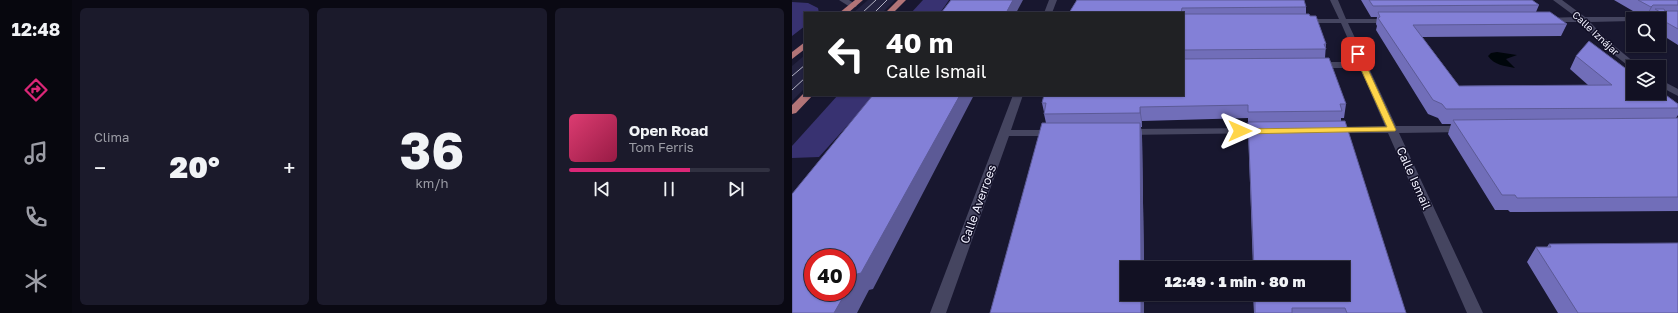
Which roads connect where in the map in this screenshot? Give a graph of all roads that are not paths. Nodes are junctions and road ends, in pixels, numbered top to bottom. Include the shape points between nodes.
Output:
1 (843, 0) edge
2 (1053, 0) edge
3 (1334, 0) edge
4 (1557, 0) edge
5 (902, 1) edge
6 (856, 3) edge
7 (844, 12) edge
8 (890, 12) edge
9 (1048, 12) edge
10 (1626, 19) edge
11 (1537, 20) edge
12 (1584, 20) junction
13 (1297, 21) edge
14 (1343, 21) junction
15 (1397, 21) edge
16 (804, 46) edge
17 (792, 56) edge
18 (1627, 60) edge
19 (1308, 65) edge
20 (1363, 65) junction
21 (1666, 86) edge
22 (1678, 92) edge
23 (807, 96) edge
24 (1018, 96) edge
25 (792, 111) edge
26 (1475, 129) edge
27 (1324, 130) edge
28 (1392, 130) junction
29 (1276, 131) edge
30 (1111, 132) edge
31 (1064, 133) edge
32 (1004, 134) junction
33 (938, 313) edge
34 (1475, 313) edge

1 - 6 street
2 - 9 street
3 - 14 street, Calle Ismail
4 - 12 street, Calle Iznájar
5 - 8 main road
6 - 7 main road
10 - 12 street
11 - 12 street
12 - 18 street, Calle Iznájar via 1604,42
13 - 14 street
14 - 15 street
14 - 20 street, Calle Ismail
16 - 17 main road
19 - 20 street
20 - 28 street, Calle Ismail
21 - 22 street
23 - 25 main road
24 - 32 street, Calle Averroes
26 - 28 street
27 - 28 street
28 - 34 street, Calle Ismail
29 - 30 street
31 - 32 street
32 - 33 street, Calle Averroes

